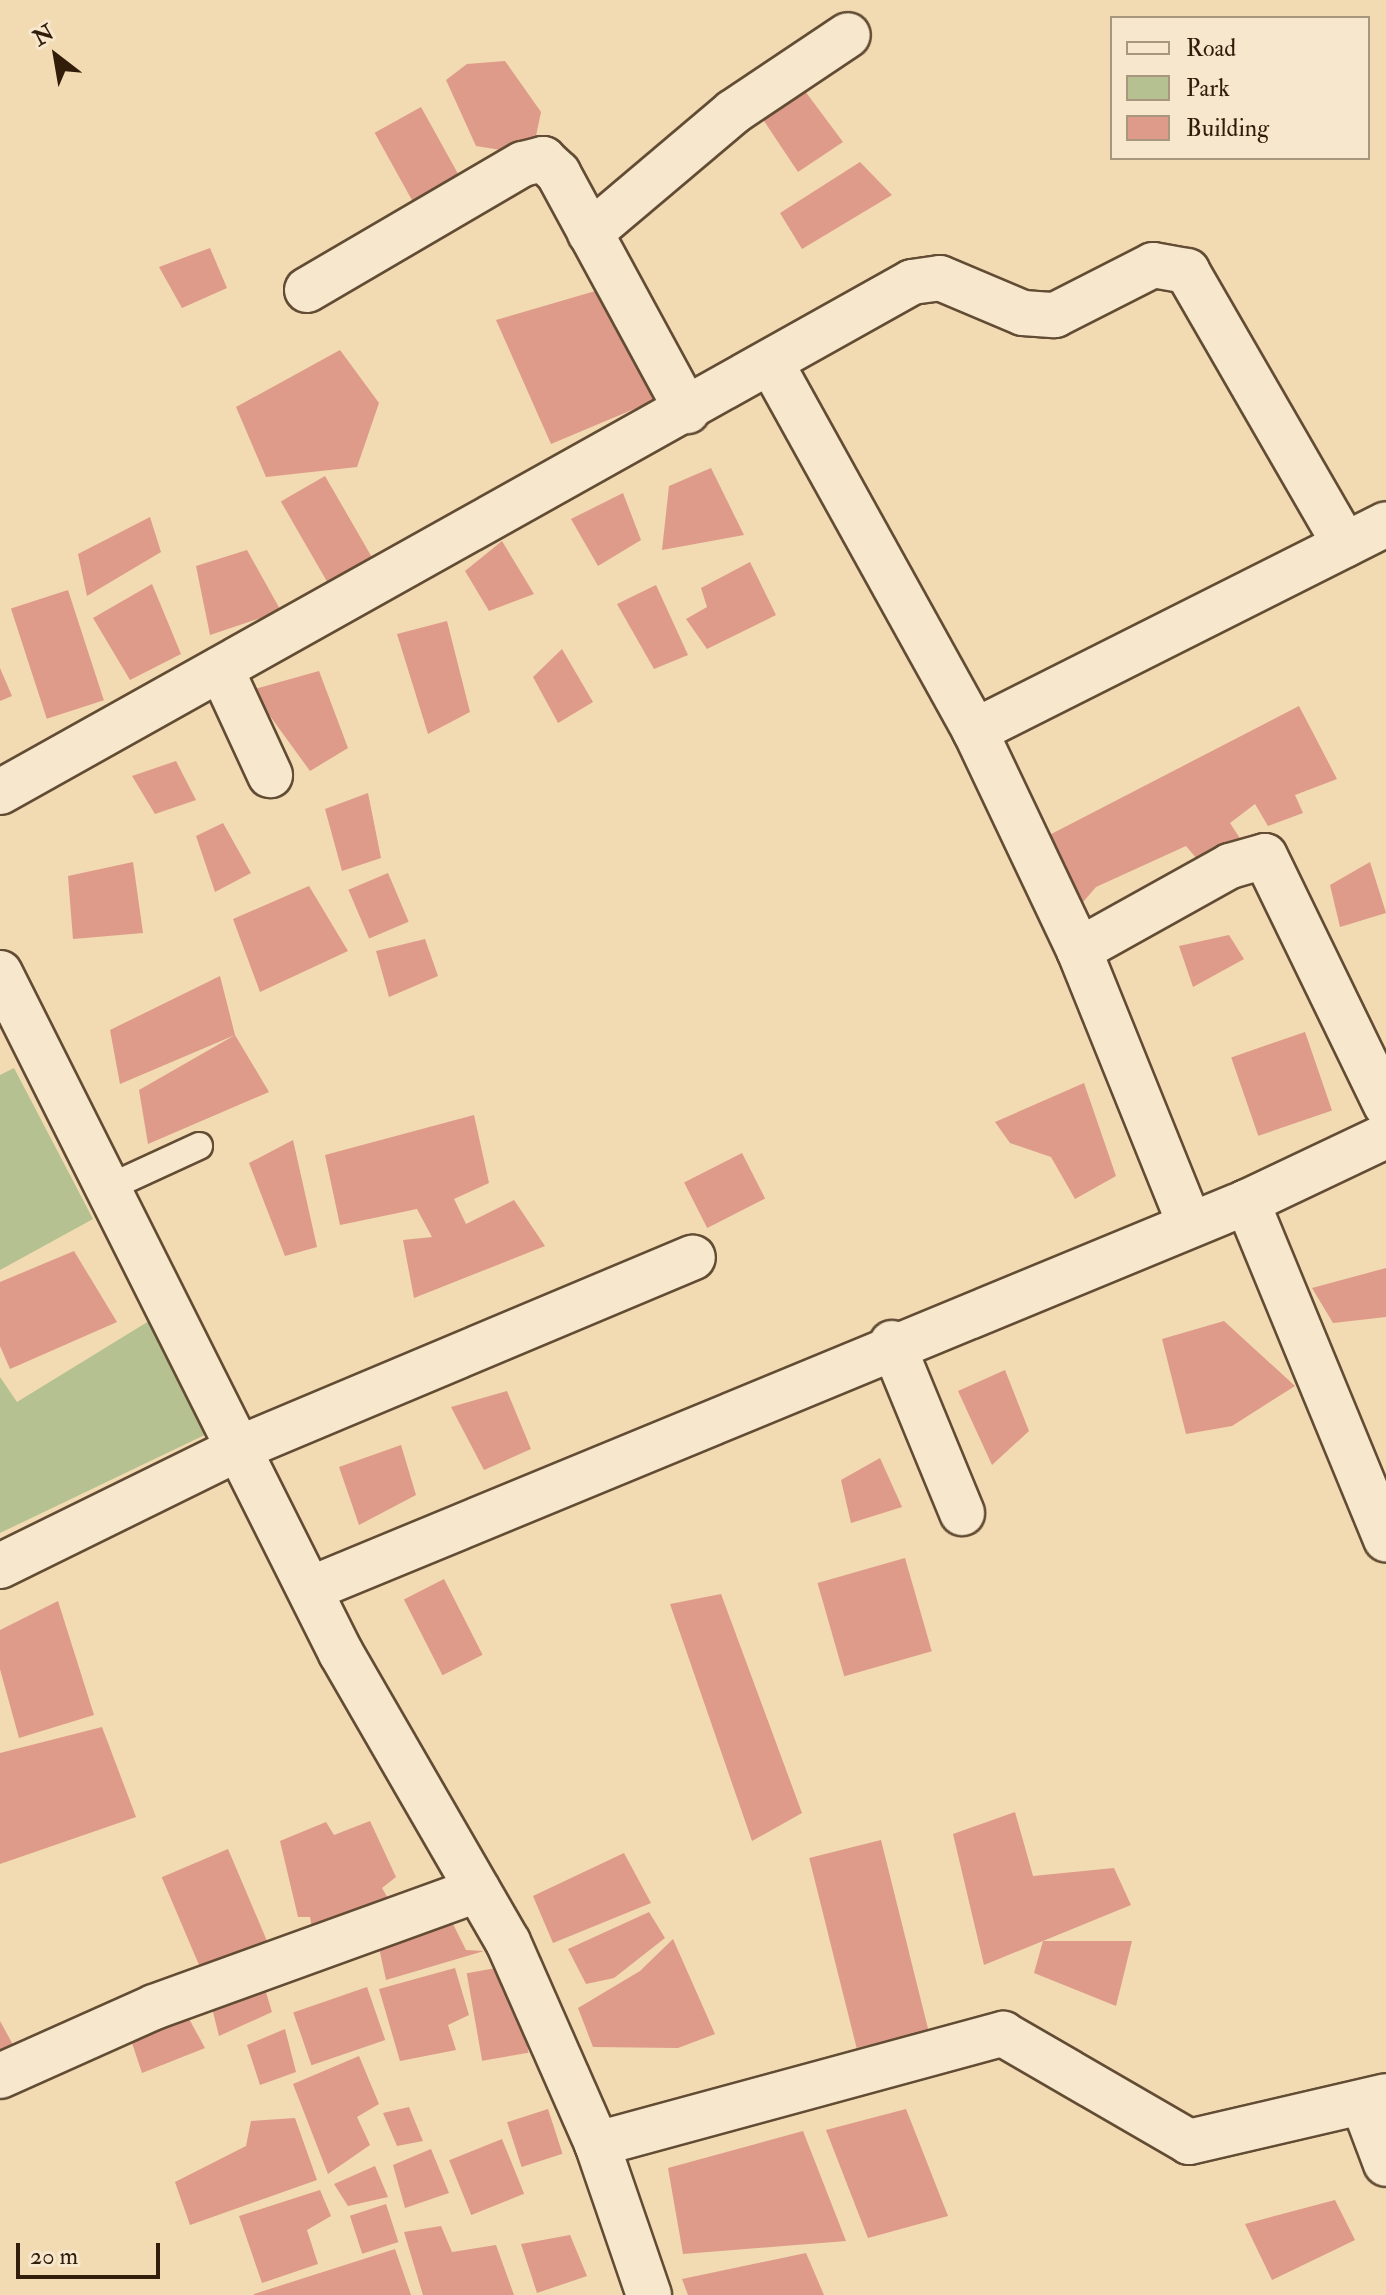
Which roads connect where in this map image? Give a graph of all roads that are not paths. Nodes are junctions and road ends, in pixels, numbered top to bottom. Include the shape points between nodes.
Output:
1 (848, 35) dead end
2 (590, 233) junction
3 (307, 290) dead end
4 (771, 363) junction
5 (687, 411) junction
6 (1386, 524) edge
7 (1345, 545) junction
8 (221, 669) junction
9 (975, 731) junction
10 (270, 775) dead end
11 (0, 792) edge
12 (1079, 950) junction
13 (0, 973) edge
14 (1386, 1105) edge
15 (1386, 1136) edge
16 (199, 1146) dead end
17 (110, 1187) junction
18 (1247, 1202) junction
19 (1189, 1222) junction
20 (693, 1257) dead end
21 (892, 1343) junction
22 (242, 1447) junction
23 (962, 1513) dead end
24 (1386, 1540) edge
25 (0, 1566) edge
26 (310, 1589) junction
27 (478, 1890) junction
28 (0, 2076) edge
29 (1374, 2099) edge
30 (597, 2144) junction
31 (1386, 2164) edge
32 (649, 2295) edge

1 - 2 street via 733,112
2 - 3 street via 543,159 523,164
2 - 5 street
4 - 5 street
4 - 7 street via 912,282 940,278 1023,313 1055,315 1153,265 1171,264 1187,271
4 - 9 street
5 - 8 street
6 - 7 street
7 - 9 street
8 - 10 street
8 - 11 street
9 - 12 street
12 - 14 street via 1230,866 1265,856
12 - 19 street
13 - 17 street
15 - 18 street
16 - 17 lane
17 - 22 street
18 - 19 street
18 - 24 street
19 - 21 street
20 - 22 street
21 - 23 street
21 - 26 street
22 - 25 street
22 - 26 street
26 - 27 street
27 - 28 street via 154,2007
27 - 30 street
29 - 30 street via 1189,2142 1003,2034
29 - 31 street
30 - 32 street

